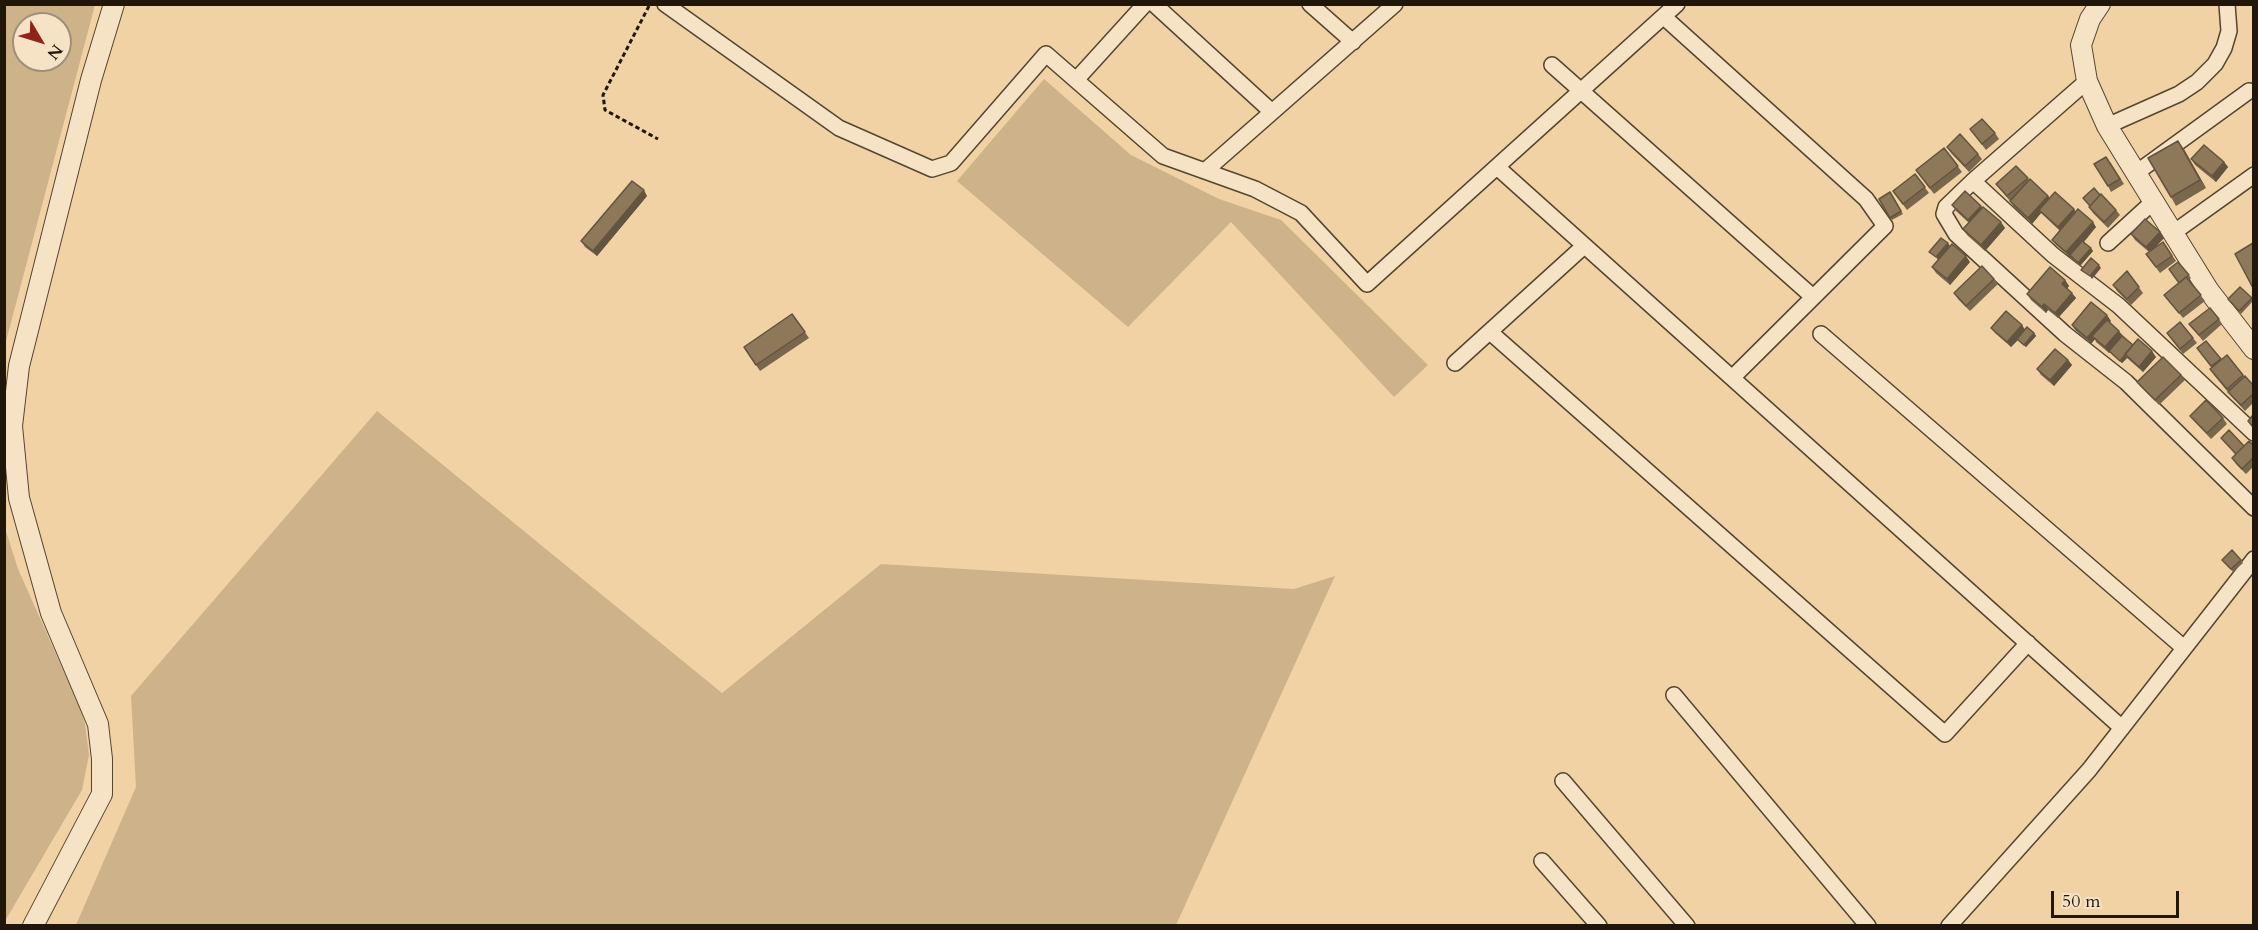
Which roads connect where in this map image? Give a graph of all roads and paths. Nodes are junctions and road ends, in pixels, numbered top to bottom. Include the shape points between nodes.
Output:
1 (114, 4) edge
2 (650, 4) edge
3 (665, 4) edge
4 (1145, 4) edge
5 (1154, 4) edge
6 (1310, 4) edge
7 (1395, 4) edge
8 (1677, 4) edge
9 (2100, 4) edge
10 (2227, 4) edge
11 (1664, 17) junction
12 (1353, 42) junction
13 (1552, 65) dead end
14 (1076, 80) junction
15 (2087, 81) junction
16 (1581, 91) junction
17 (2249, 91) dead end
18 (1272, 112) junction
19 (2107, 126) junction
20 (658, 139) dead end
21 (1497, 167) junction
22 (1204, 171) junction
23 (2136, 173) junction
24 (2253, 175) edge
25 (1973, 181) junction
26 (2154, 201) junction
27 (2173, 233) junction
28 (2108, 243) dead end
29 (1584, 246) junction
30 (1813, 297) junction
31 (1490, 332) junction
32 (1821, 334) dead end
33 (2253, 349) edge
34 (1455, 363) dead end
35 (1732, 378) junction
36 (2253, 433) edge
37 (2253, 508) edge
38 (2253, 559) edge
39 (2028, 643) junction
40 (2184, 648) junction
41 (1674, 695) dead end
42 (2122, 728) junction
43 (1563, 781) dead end
44 (1542, 861) dead end
45 (33, 926) edge
46 (1599, 926) edge
47 (1687, 926) edge
48 (1868, 926) edge
49 (1949, 926) edge

1 - 45 street via 19,366 12,426 19,498 51,613 98,724 102,759 102,794
2 - 20 path via 603,94 605,110
3 - 14 street via 839,128 932,169 951,163 1046,54
4 - 14 street
5 - 18 street
6 - 12 street
7 - 12 street
8 - 11 street
9 - 15 street via 2081,45
10 - 19 street via 2229,31 2224,48 2198,82
11 - 16 street
11 - 30 street via 1866,199 1885,226
12 - 18 street
13 - 16 street
14 - 22 street via 1163,156
15 - 19 street
15 - 25 street
16 - 21 street
16 - 30 street
17 - 23 street
18 - 22 street
19 - 23 street
21 - 22 street via 1367,284 1300,213 1255,189
21 - 29 street
23 - 26 street
24 - 27 street
25 - 36 street via 2096,297 2120,306
25 - 37 street via 1946,207 1944,214 1956,234 2126,382
26 - 27 street
26 - 28 street
27 - 33 street via 2209,291
29 - 31 street
29 - 35 street
30 - 35 street
31 - 34 street
31 - 39 street via 1945,734
32 - 40 street
35 - 39 street
38 - 40 street
39 - 42 street
40 - 42 street
41 - 48 street
42 - 49 street
43 - 47 street
44 - 46 street

